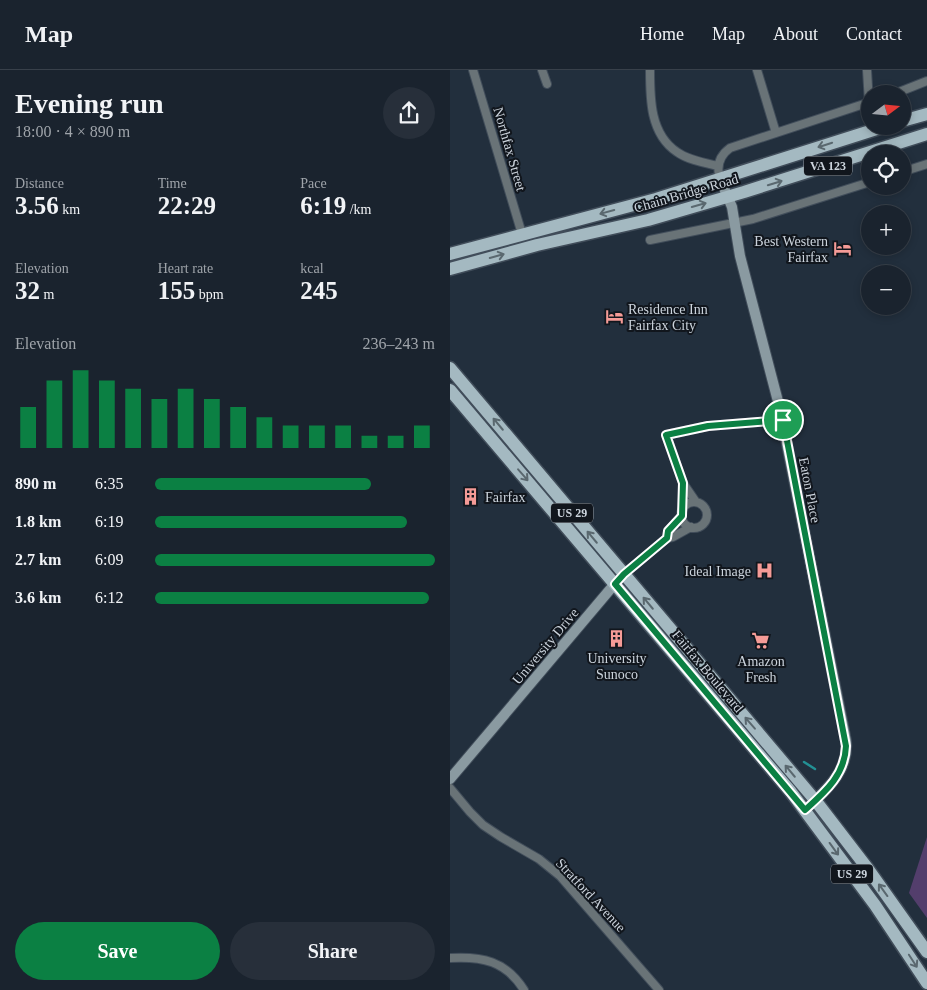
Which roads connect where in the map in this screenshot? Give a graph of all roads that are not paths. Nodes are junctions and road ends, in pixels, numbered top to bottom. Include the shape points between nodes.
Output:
1 (474, 70) edge
2 (542, 70) edge
3 (650, 70) edge
4 (757, 70) edge
5 (867, 70) edge
6 (927, 81) edge
7 (547, 84) dead end
8 (868, 85) edge
9 (911, 87) edge
10 (861, 106) edge
11 (927, 114) edge
12 (911, 118) edge
13 (776, 133) junction
14 (861, 134) edge
15 (927, 134) edge
16 (927, 164) edge
17 (718, 166) junction
18 (911, 169) edge
19 (720, 179) junction
20 (861, 185) edge
21 (728, 197) junction
22 (645, 221) junction
23 (735, 222) junction
24 (522, 234) junction
25 (650, 240) dead end
26 (450, 254) edge
27 (450, 269) edge
28 (450, 368) edge
29 (450, 390) edge
30 (783, 420) junction
31 (683, 483) junction
32 (696, 502) junction
33 (682, 512) junction
34 (691, 527) junction
35 (667, 538) junction
36 (624, 574) junction
37 (615, 584) junction
38 (450, 779) edge
39 (450, 788) edge
40 (815, 800) junction
41 (805, 810) junction
42 (927, 952) edge
43 (450, 958) edge
44 (927, 983) edge
45 (524, 990) edge
46 (659, 990) edge

1 - 24 street, Northfax Street
2 - 7 street
3 - 17 street via 650,104 662,136 685,157
4 - 13 street
5 - 8 street
6 - 9 street
10 - 13 street
11 - 12 main road
13 - 17 street via 730,148
14 -> 19 main road, Chain Bridge Road / VA 123
21 -> 15 main road, Chain Bridge Road / VA 123
16 - 18 street
17 - 19 street, Eaton Place
19 - 21 street, Eaton Place
19 -> 24 main road, Chain Bridge Road / VA 123
20 - 23 street
22 -> 21 main road, Chain Bridge Road / VA 123
21 - 23 street, Eaton Place
22 - 24 main road via 622,219 539,239
27 -> 22 main road, Chain Bridge Road / VA 123 via 537,245
23 - 25 street
23 - 30 street, Eaton Place via 740,256
24 - 26 main road, Chain Bridge Road / VA 123
36 -> 28 main road, Fairfax Boulevard / US 29
29 -> 37 main road, Fairfax Boulevard / US 29
30 - 31 street, University Drive via 664,431
30 - 40 street, Eaton Place via 846,741 841,769
31 - 32 street, University Drive
31 - 33 street, University Drive
32 - 33 street, University Drive via 688,503
32 - 34 street, University Drive via 706,509 707,517 703,524
33 - 34 street via 684,523
33 - 35 street, University Drive via 668,531
34 - 35 street, University Drive
35 - 36 street, University Drive
36 - 37 street, University Drive
40 -> 36 main road, Fairfax Boulevard / US 29
37 - 38 street, University Drive
37 - 41 main road, Fairfax Boulevard / US 29
39 - 46 street, Stratford Avenue via 483,825 539,859 560,876
40 - 41 street, Eaton Place
42 -> 40 main road, Fairfax Boulevard / US 29
41 -> 44 main road, Fairfax Boulevard / US 29
43 - 45 street via 477,958 494,963 510,973

